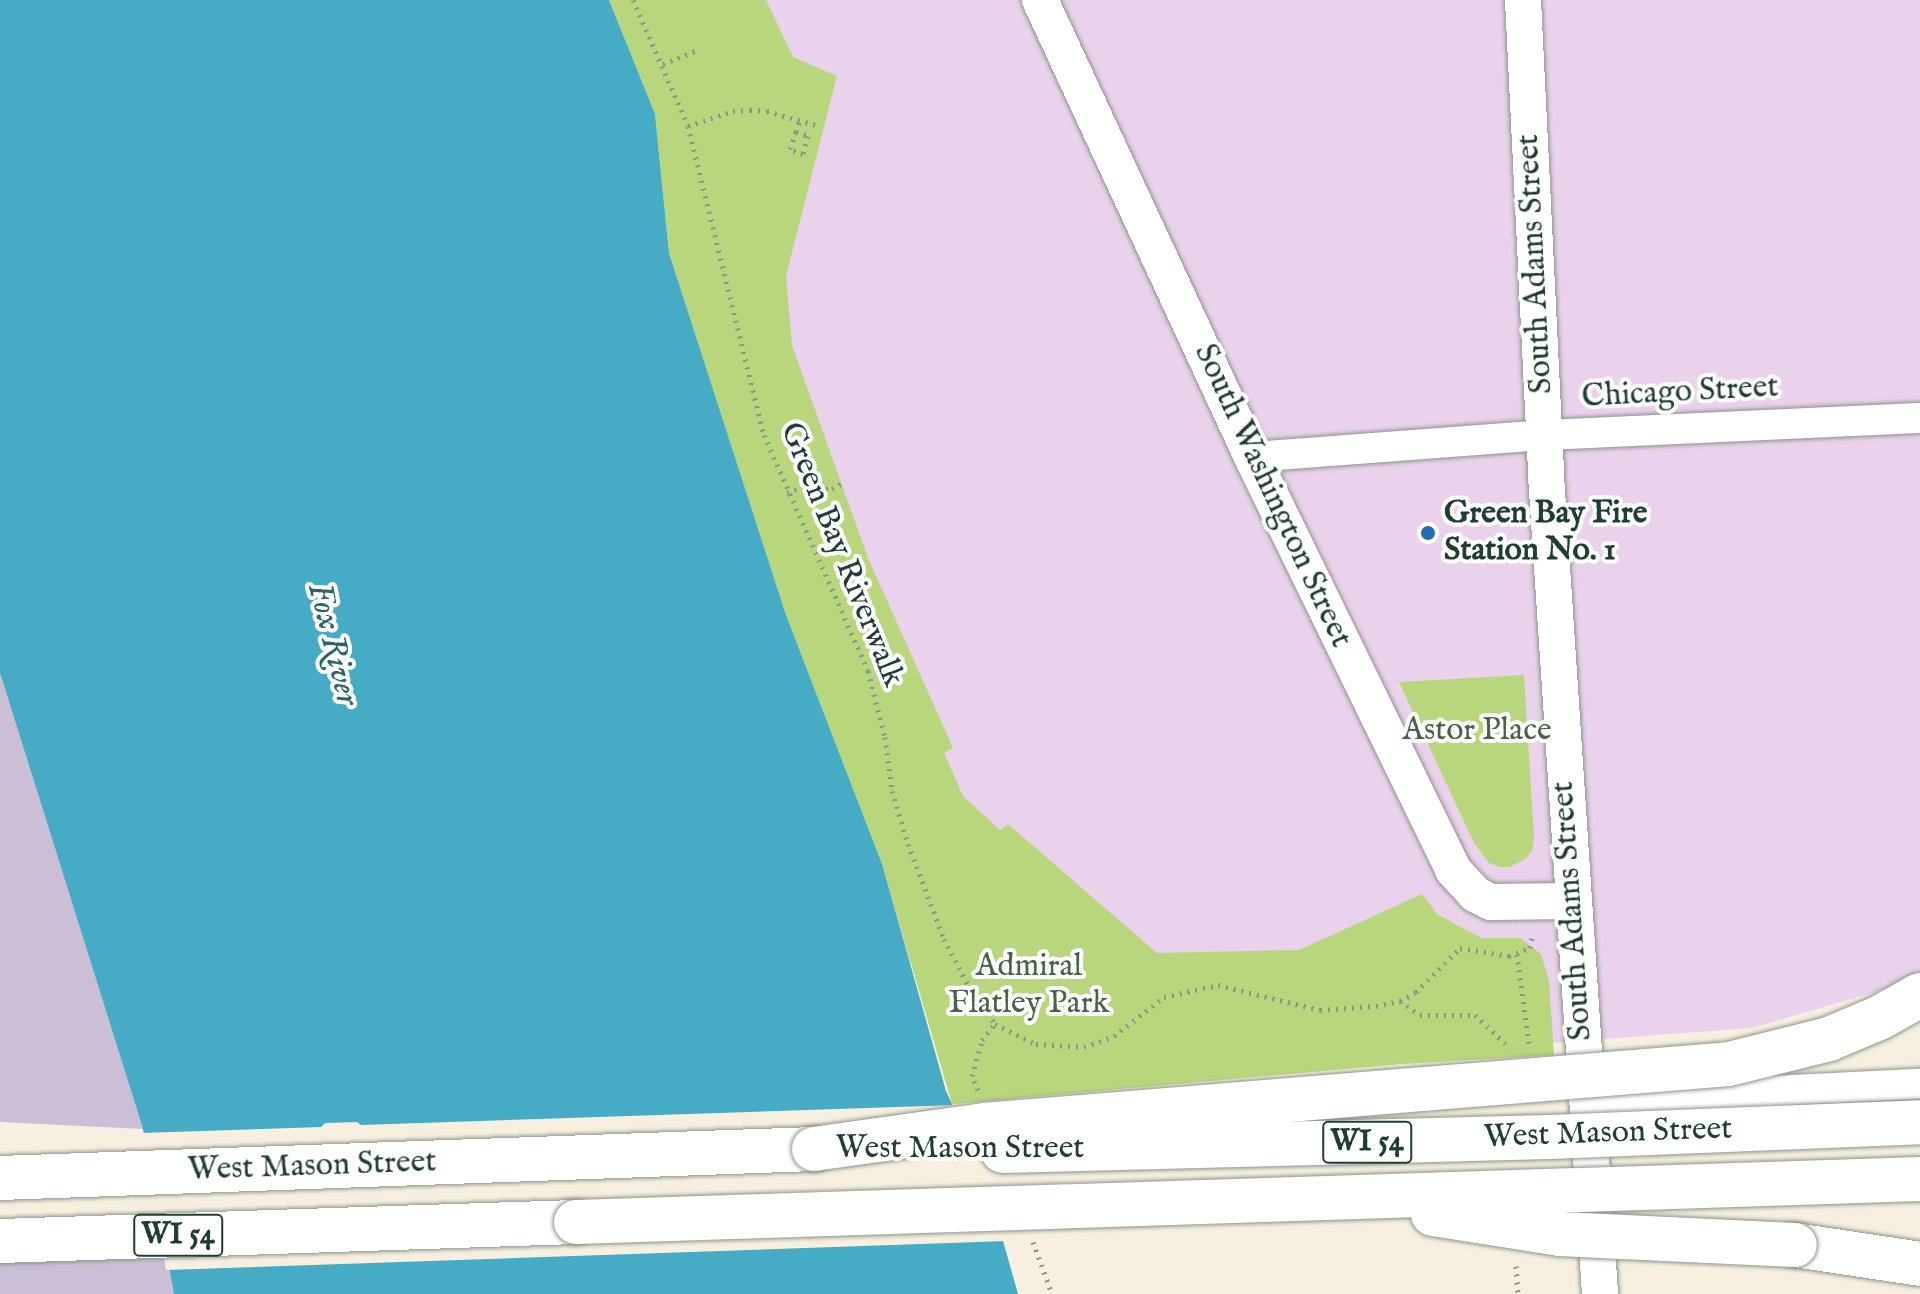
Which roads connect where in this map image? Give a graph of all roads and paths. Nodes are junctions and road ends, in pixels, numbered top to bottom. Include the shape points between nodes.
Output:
1 (633, 0) edge
2 (1040, 0) edge
3 (1523, 0) edge
4 (697, 50) dead end
5 (663, 64) junction
6 (800, 120) junction
7 (688, 126) junction
8 (819, 126) dead end
9 (796, 132) junction
10 (1920, 418) edge
11 (1544, 435) junction
12 (1252, 457) junction
13 (842, 483) dead end
14 (787, 493) junction
15 (1555, 902) junction
16 (1920, 995) edge
17 (1400, 1001) junction
18 (1514, 1055) dead end
19 (1920, 1084) edge
20 (1587, 1100) junction
21 (1920, 1122) edge
22 (814, 1149) junction
23 (0, 1178) edge
24 (1920, 1179) edge
25 (1332, 1198) junction
26 (0, 1241) edge
27 (1920, 1264) edge
28 (1600, 1294) edge

1 - 5 path, Green Bay Riverwalk
2 - 12 street, South Washington Street
3 - 11 street, South Adams Street
4 - 5 path
5 - 7 path, Green Bay Riverwalk
6 - 7 path via 742,111
6 - 8 path
6 - 9 path
7 - 14 path, Green Bay Riverwalk via 764,435
9 - 9 path via 790,149 803,154 808,136
10 - 11 street, Chicago Street
11 - 12 street, Chicago Street
11 - 15 street, South Adams Street
12 - 15 street, South Washington Street via 1453,870 1475,894 1491,902
13 - 14 path via 832,489 802,487
14 - 17 path, Green Bay Riverwalk via 868,671 892,791 944,939 995,1024 1036,1044 1084,1047 1114,1036 1164,997 1218,985 1320,1010
15 - 17 path, Green Bay Riverwalk via 1530,948 1509,956 1460,948 1441,971
15 - 20 street, South Adams Street
16 - 22 main road, bridge via 1829,1039 1729,1064 984,1125
17 - 18 path via 1420,1015 1475,1015
19 - 20 street
20 - 28 street, South Adams Street
21 - 22 main road, West Mason Street / WI 54, bridge via 984,1152
22 - 23 main road, West Mason Street / WI 54
24 - 25 main road, West Mason Street / WI 54, bridge
25 - 26 main road, West Mason Street / WI 54, bridge
25 - 27 main road, bridge via 1560,1234 1795,1245

